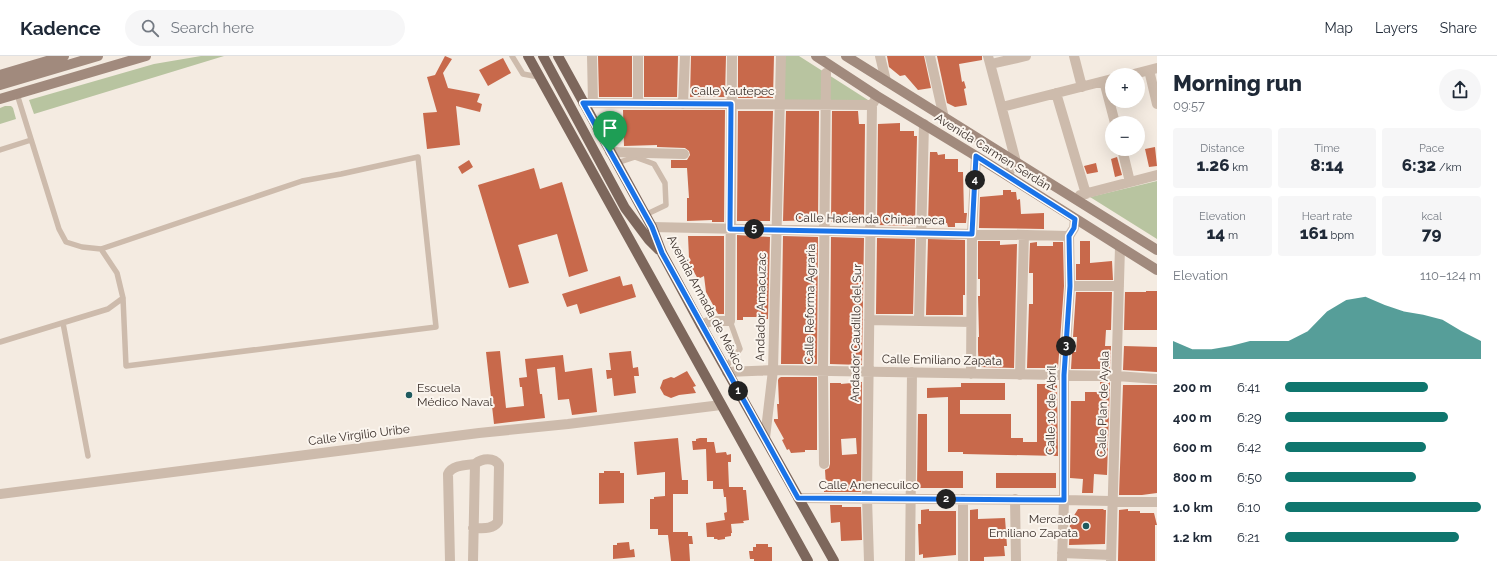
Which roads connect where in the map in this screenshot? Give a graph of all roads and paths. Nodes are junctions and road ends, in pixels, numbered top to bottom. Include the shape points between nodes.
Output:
1 (62, 56) edge
2 (98, 56) edge
3 (146, 56) edge
4 (512, 56) edge
5 (528, 56) edge
6 (543, 56) edge
7 (558, 56) edge
8 (592, 56) edge
9 (638, 56) edge
10 (685, 56) edge
11 (732, 56) edge
12 (781, 56) edge
13 (816, 56) edge
14 (846, 56) edge
15 (880, 56) edge
16 (930, 56) edge
17 (1026, 56) edge
18 (1074, 56) edge
19 (989, 60) edge
20 (1153, 69) edge
21 (826, 73) dead end
22 (0, 75) edge
23 (540, 77) junction
24 (886, 81) junction
25 (1105, 81) edge
26 (0, 85) edge
27 (1082, 87) junction
28 (1056, 93) junction
29 (17, 94) junction
30 (0, 99) edge
31 (874, 101) junction
32 (588, 103) junction
33 (638, 103) junction
34 (683, 104) junction
35 (731, 104) junction
36 (779, 104) junction
37 (825, 104) junction
38 (1157, 104) edge
39 (1002, 107) junction
40 (944, 118) junction
41 (924, 124) junction
42 (31, 140) junction
43 (0, 150) edge
44 (610, 152) junction
45 (684, 154) dead end
46 (976, 156) junction
47 (1124, 156) edge
48 (1016, 162) junction
49 (616, 163) junction
50 (1157, 175) edge
51 (1007, 176) junction
52 (1130, 182) junction
53 (1086, 194) junction
54 (1072, 197) junction
55 (645, 215) junction
56 (1075, 219) junction
57 (652, 227) junction
58 (730, 229) junction
59 (776, 230) junction
60 (824, 231) junction
61 (870, 232) junction
62 (921, 233) junction
63 (972, 234) junction
64 (1024, 235) junction
65 (1069, 236) junction
66 (1120, 247) junction
67 (101, 249) junction
68 (1157, 250) edge
69 (662, 253) junction
70 (1157, 270) edge
71 (1070, 286) junction
72 (1119, 286) junction
73 (123, 298) junction
74 (730, 320) junction
75 (869, 320) junction
76 (919, 321) junction
77 (971, 322) junction
78 (62, 323) junction
79 (701, 325) junction
80 (0, 342) edge
81 (726, 370) junction
82 (773, 370) junction
83 (822, 371) junction
84 (869, 372) junction
85 (912, 372) junction
86 (971, 374) junction
87 (1020, 375) junction
88 (1064, 375) junction
89 (1117, 376) junction
90 (1157, 379) edge
91 (722, 405) junction
92 (765, 438) junction
93 (88, 456) dead end
94 (475, 464) junction
95 (824, 464) dead end
96 (0, 494) edge
97 (798, 498) junction
98 (867, 498) junction
99 (911, 499) junction
100 (963, 499) junction
101 (1015, 499) junction
102 (1064, 500) junction
103 (1112, 502) junction
104 (1157, 502) edge
105 (473, 528) junction
106 (1062, 557) edge
107 (1111, 558) edge
108 (450, 561) edge
109 (473, 561) edge
110 (808, 561) edge
111 (834, 561) edge
112 (869, 561) edge
113 (910, 561) edge
114 (963, 561) edge
115 (1016, 561) edge

1 - 22 street
2 - 26 street
3 - 29 street
4 - 23 lane via 523,74
5 - 23 main road
6 - 69 main road via 625,208
7 - 32 main road, Avenida Armada de México
8 - 32 street
9 - 33 street
10 - 34 street
11 - 35 street
12 - 36 street, Andador Amacuzac
13 - 31 street, Avenida Carmen Serdán
14 - 24 street, Avenida Carmen Serdán
15 - 24 street
16 - 40 street
17 - 19 street
18 - 27 street
19 - 39 street
20 - 38 street
21 - 37 street, Calle Reforma Agraria
23 - 91 main road
24 - 40 street, Avenida Carmen Serdán
25 - 27 street
27 - 28 street
28 - 39 street
28 - 53 street
29 - 30 street
29 - 42 lane
31 - 37 street, Calle Yautepec
31 - 41 street, Avenida Carmen Serdán
31 - 61 street, Andador Caudillo del Sur
32 - 33 street, Calle Yautepec
32 - 44 main road, Avenida Armada de México
33 - 34 street, Calle Yautepec
34 - 35 street, Calle Yautepec
35 - 36 street, Calle Yautepec
35 - 58 street
36 - 37 street, Calle Yautepec
36 - 59 street, Andador Amacuzac
37 - 60 street, Calle Reforma Agraria
39 - 48 street
40 - 48 street, Avenida Carmen Serdán
41 - 46 street, Avenida Carmen Serdán
41 - 62 street
42 - 43 lane
42 - 67 lane via 59,229 66,242
44 - 45 street
44 - 49 main road, Avenida Armada de México
46 - 51 street, Avenida Carmen Serdán
46 - 63 street
47 - 52 street
48 - 51 street
48 - 54 street, Avenida Carmen Serdán
49 - 55 main road, Avenida Armada de México
49 - 55 lane via 635,157 654,164 665,182 666,205
50 - 52 street
51 - 56 street, Avenida Carmen Serdán
52 - 53 street
53 - 54 street
54 - 68 street, Avenida Carmen Serdán
55 - 57 main road, Avenida Armada de México
56 - 65 street via 1074,228
56 - 66 street, Avenida Carmen Serdán
57 - 58 street, Calle Hacienda Chinameca
57 - 69 main road, Avenida Armada de México
58 - 59 street, Calle Hacienda Chinameca
58 - 74 street
59 - 60 street, Calle Hacienda Chinameca
59 - 82 street, Andador Amacuzac
60 - 61 street, Calle Hacienda Chinameca
60 - 83 street, Calle Reforma Agraria
61 - 62 street, Calle Hacienda Chinameca
61 - 75 street, Andador Caudillo del Sur
62 - 63 street, Calle Hacienda Chinameca
62 - 76 street
63 - 64 street, Calle Hacienda Chinameca
63 - 77 street
64 - 65 street, Calle Hacienda Chinameca
64 - 87 street
65 - 71 street, Calle 10 de Abril
66 - 70 street, Avenida Carmen Serdán
66 - 72 street, Calle Plan de Ayala
67 - 73 lane via 117,273
67 - 73 lane via 302,181 418,156 436,328 126,366
69 - 79 main road, Avenida Armada de México
71 - 72 street
71 - 88 street, Calle 10 de Abril
72 - 89 street, Calle Plan de Ayala
73 - 78 lane via 108,309
74 - 79 street via 711,321
74 - 81 lane via 740,348
75 - 76 street
75 - 84 street, Andador Caudillo del Sur
76 - 77 street
77 - 86 street
78 - 80 lane
78 - 93 lane
79 - 81 main road, Avenida Armada de México
81 - 82 street, Calle Emiliano Zapata
81 - 92 main road, Avenida Armada de México
82 - 83 street, Calle Emiliano Zapata
82 - 92 street, Andador Amacuzac
83 - 84 street, Calle Emiliano Zapata
83 - 95 street, Calle Reforma Agraria
84 - 85 street, Calle Emiliano Zapata
84 - 98 street, Andador Caudillo del Sur
85 - 86 street, Calle Emiliano Zapata
85 - 99 street
86 - 87 street, Calle Emiliano Zapata
87 - 88 street, Calle Emiliano Zapata
88 - 89 street, Calle Emiliano Zapata
88 - 102 street, Calle 10 de Abril
89 - 90 street, Calle Emiliano Zapata
89 - 103 street, Calle Plan de Ayala
91 - 96 street, Calle Virgilio Uribe
91 - 110 main road
92 - 97 main road, Avenida Armada de México
94 - 105 street
94 - 105 street via 480,460 492,460 499,465 499,516 495,526
94 - 108 street via 454,468 448,474
97 - 98 street, Calle Anenecuilco
97 - 111 main road, Avenida Armada de México
98 - 99 street, Calle Anenecuilco
98 - 112 street, Andador Caudillo del Sur
99 - 100 street, Calle Anenecuilco
99 - 113 street
100 - 101 street, Calle Anenecuilco
100 - 114 street
101 - 102 street, Calle Anenecuilco
101 - 115 street
102 - 103 street, Calle Anenecuilco
102 - 106 street, Calle 10 de Abril
103 - 104 street, Calle Anenecuilco
103 - 107 street, Calle Plan de Ayala
105 - 109 street
106 - 107 street

